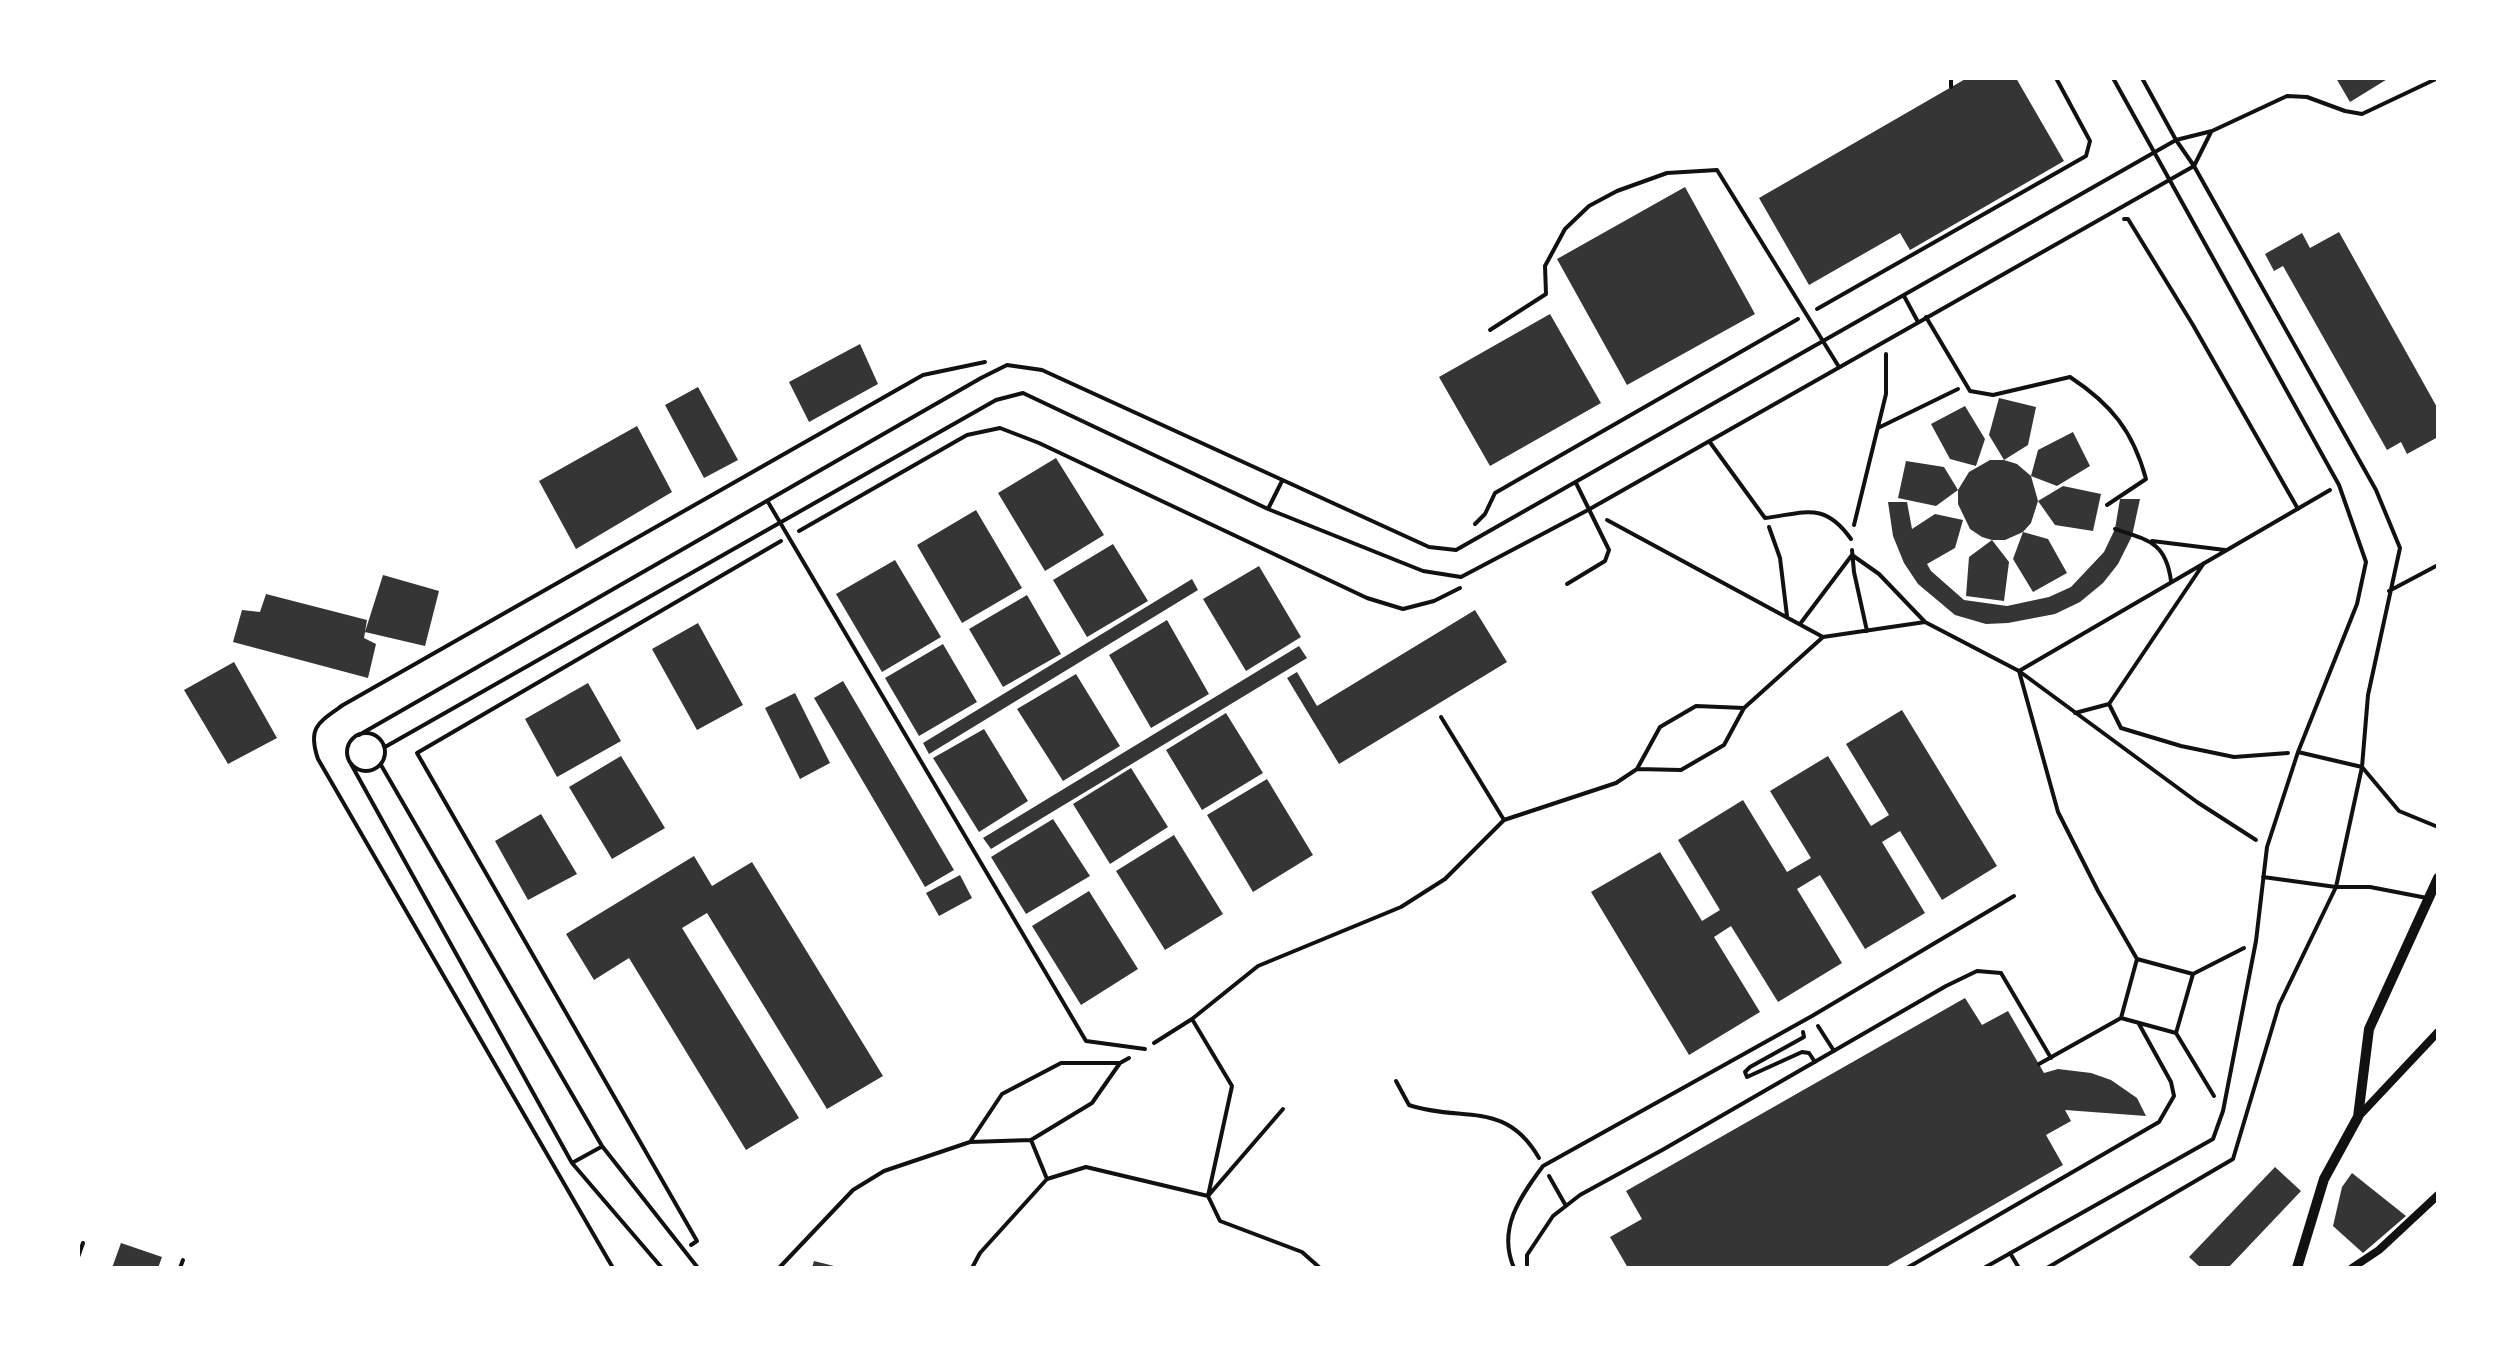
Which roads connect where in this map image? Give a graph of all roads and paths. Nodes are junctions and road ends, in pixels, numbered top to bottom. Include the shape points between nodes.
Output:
1 (1951, 78) edge
2 (2056, 78) edge
3 (2113, 78) edge
4 (2142, 78) edge
5 (2438, 78) edge
6 (1951, 87) dead end
7 (2212, 131) junction
8 (2176, 140) junction
9 (2153, 154) junction
10 (2194, 166) junction
11 (2168, 180) junction
12 (2114, 220) dead end
13 (1904, 296) junction
14 (1808, 314) junction
15 (1926, 317) junction
16 (1918, 322) junction
17 (1490, 330) dead end
18 (1824, 340) junction
19 (1873, 357) dead end
20 (993, 362) dead end
21 (1839, 367) junction
22 (1967, 384) junction
23 (1878, 428) junction
24 (1709, 441) junction
25 (1282, 481) junction
26 (1576, 483) junction
27 (2339, 485) junction
28 (768, 502) junction
29 (2107, 505) dead end
30 (1268, 509) junction
31 (2298, 509) junction
32 (1588, 510) junction
33 (1765, 518) junction
34 (781, 523) junction
35 (1471, 528) dead end
36 (2115, 529) dead end
37 (1851, 539) junction
38 (2152, 541) junction
39 (2225, 550) junction
40 (1852, 555) junction
41 (2205, 561) junction
42 (2438, 565) edge
43 (2171, 581) junction
44 (1567, 584) dead end
45 (1461, 587) dead end
46 (2389, 591) junction
47 (1787, 618) junction
48 (1925, 622) junction
49 (1800, 624) junction
50 (1867, 631) junction
51 (1823, 637) junction
52 (2019, 671) junction
53 (2109, 704) junction
54 (1744, 708) junction
55 (2075, 713) junction
56 (1441, 717) dead end
57 (359, 735) junction
58 (385, 747) junction
59 (2298, 752) junction
60 (351, 764) junction
61 (381, 765) junction
62 (2362, 767) junction
63 (1637, 769) junction
64 (1504, 820) junction
65 (2438, 827) edge
66 (2267, 847) junction
67 (2263, 877) junction
68 (2438, 878) edge
69 (2336, 887) junction
70 (2014, 896) dead end
71 (2427, 898) junction
72 (2256, 941) junction
73 (2137, 959) junction
74 (2193, 974) junction
75 (1812, 1016) junction
76 (2121, 1018) junction
77 (1192, 1019) junction
78 (1801, 1021) junction
79 (2139, 1023) junction
80 (2438, 1032) edge
81 (2176, 1033) junction
82 (1145, 1049) junction
83 (1834, 1051) junction
84 (2051, 1058) junction
85 (1815, 1062) junction
86 (1120, 1063) junction
87 (2039, 1064) dead end
88 (1396, 1081) dead end
89 (1283, 1109) dead end
90 (2223, 1111) junction
91 (2358, 1117) junction
92 (1031, 1140) junction
93 (970, 1142) junction
94 (602, 1146) junction
95 (572, 1163) junction
96 (1543, 1166) junction
97 (1047, 1179) junction
98 (2438, 1195) edge
99 (1208, 1196) junction
100 (1566, 1206) junction
101 (83, 1243) dead end
102 (685, 1248) dead end
103 (2010, 1253) junction
104 (78, 1257) edge
105 (183, 1260) dead end
106 (180, 1268) edge
107 (613, 1268) edge
108 (662, 1268) edge
109 (698, 1268) edge
110 (779, 1268) edge
111 (972, 1268) edge
112 (1320, 1268) edge
113 (1514, 1268) edge
114 (1527, 1268) edge
115 (1907, 1268) edge
116 (1984, 1268) edge
117 (2019, 1268) edge
118 (2047, 1268) edge
119 (2297, 1268) edge
120 (2352, 1268) edge

1 - 6 path
2 - 14 path via 2090,141 2086,156
3 - 9 lane
4 - 8 lane
5 - 7 lane via 2362,114 2287,96
7 - 8 lane
7 - 10 lane
8 - 9 lane
8 - 10 lane
9 - 11 lane
9 - 13 lane
10 - 11 lane
10 - 46 lane via 2376,490 2400,548
11 - 15 lane
11 - 27 lane
12 - 31 path via 2128,219
13 - 16 lane
13 - 18 lane
14 - 17 lane via 1717,170 1667,173 1589,206 1565,229 1545,266 1546,294
14 - 18 lane
14 - 35 path via 1495,493
15 - 16 lane
15 - 22 lane
16 - 21 lane
18 - 21 lane
18 - 26 lane
19 - 23 path via 1886,350 1886,394
20 - 107 path via 923,375 343,705 314,731 318,759
21 - 24 lane
22 - 23 path
22 - 29 lane via 1970,391 1993,395 2070,377 2097,395 2126,427 2146,479
23 - 37 path
24 - 32 lane
24 - 33 lane
25 - 26 lane via 1429,547 1456,550
25 - 28 lane via 1042,370 1007,365
25 - 30 lane
26 - 32 lane
27 - 31 path
27 - 59 lane via 2366,562 2357,604
28 - 34 lane
28 - 57 lane
30 - 32 lane via 1423,571 1461,577
30 - 34 lane via 1023,393 996,400
31 - 39 path
32 - 44 lane via 1609,550 1605,561
32 - 47 path
33 - 37 lane via 1819,511 1839,523
33 - 47 path via 1780,558
34 - 58 lane
34 - 82 lane via 1086,1041
36 - 38 path
37 - 40 path
38 - 39 path
38 - 43 path via 2169,564
39 - 41 path
40 - 48 path via 1879,574
40 - 49 path
40 - 50 path
41 - 43 path
41 - 53 path
42 - 46 lane
43 - 52 path
45 - 102 path via 1403,609 1367,598 1000,428 967,435 874,486 417,753 697,1241
46 - 62 lane via 2368,695
47 - 49 path
48 - 50 path
48 - 52 path
49 - 51 path
50 - 51 path
51 - 54 path
52 - 55 path
52 - 73 path via 2058,812
53 - 55 path
53 - 59 path via 2121,728 2181,746 2234,757
54 - 63 path via 1724,745 1681,770
54 - 63 path via 1696,706 1660,727
55 - 66 path
56 - 64 path
57 - 58 lane via 372,734
57 - 60 lane via 348,748
58 - 61 lane
59 - 62 lane
59 - 66 lane
60 - 61 lane via 363,771
60 - 95 lane
61 - 94 lane
62 - 65 lane via 2399,811
62 - 69 lane
63 - 64 path via 1616,783
64 - 77 path via 1445,879 1401,907 1258,966
66 - 67 lane
67 - 69 lane
67 - 72 lane
68 - 71 street
69 - 71 lane via 2370,887
69 - 118 lane via 2279,1005 2233,1159
70 - 75 lane
71 - 91 street via 2369,1029
72 - 74 path
72 - 90 lane
73 - 74 path
73 - 76 path
74 - 81 path
75 - 78 lane
75 - 83 path
76 - 79 path
76 - 84 path
77 - 82 path
77 - 99 path via 1232,1086
78 - 85 path via 1804,1037 1745,1072 1747,1077 1756,1075 1802,1052
78 - 96 lane
79 - 81 path
79 - 115 path via 2174,1096 2159,1122
80 - 91 street
81 - 90 path
82 - 86 path
83 - 84 path via 1977,971 2001,973
83 - 85 path
84 - 87 path
85 - 100 path
86 - 92 path via 1092,1103
86 - 93 path via 1061,1063 1002,1094
88 - 96 path via 1409,1105 1463,1111 1509,1124
89 - 99 path
90 - 103 lane via 2213,1139
91 - 119 street via 2324,1179
92 - 93 path
92 - 97 path
93 - 110 path via 884,1171 853,1190
94 - 95 lane
94 - 109 lane
95 - 108 lane
96 - 100 path
96 - 113 lane via 1507,1227
97 - 99 path via 1086,1167
97 - 111 path
98 - 120 street
99 - 112 path via 1220,1221 1302,1252
100 - 114 path via 1527,1255
101 - 104 lane
103 - 116 lane
103 - 117 lane
105 - 106 lane

